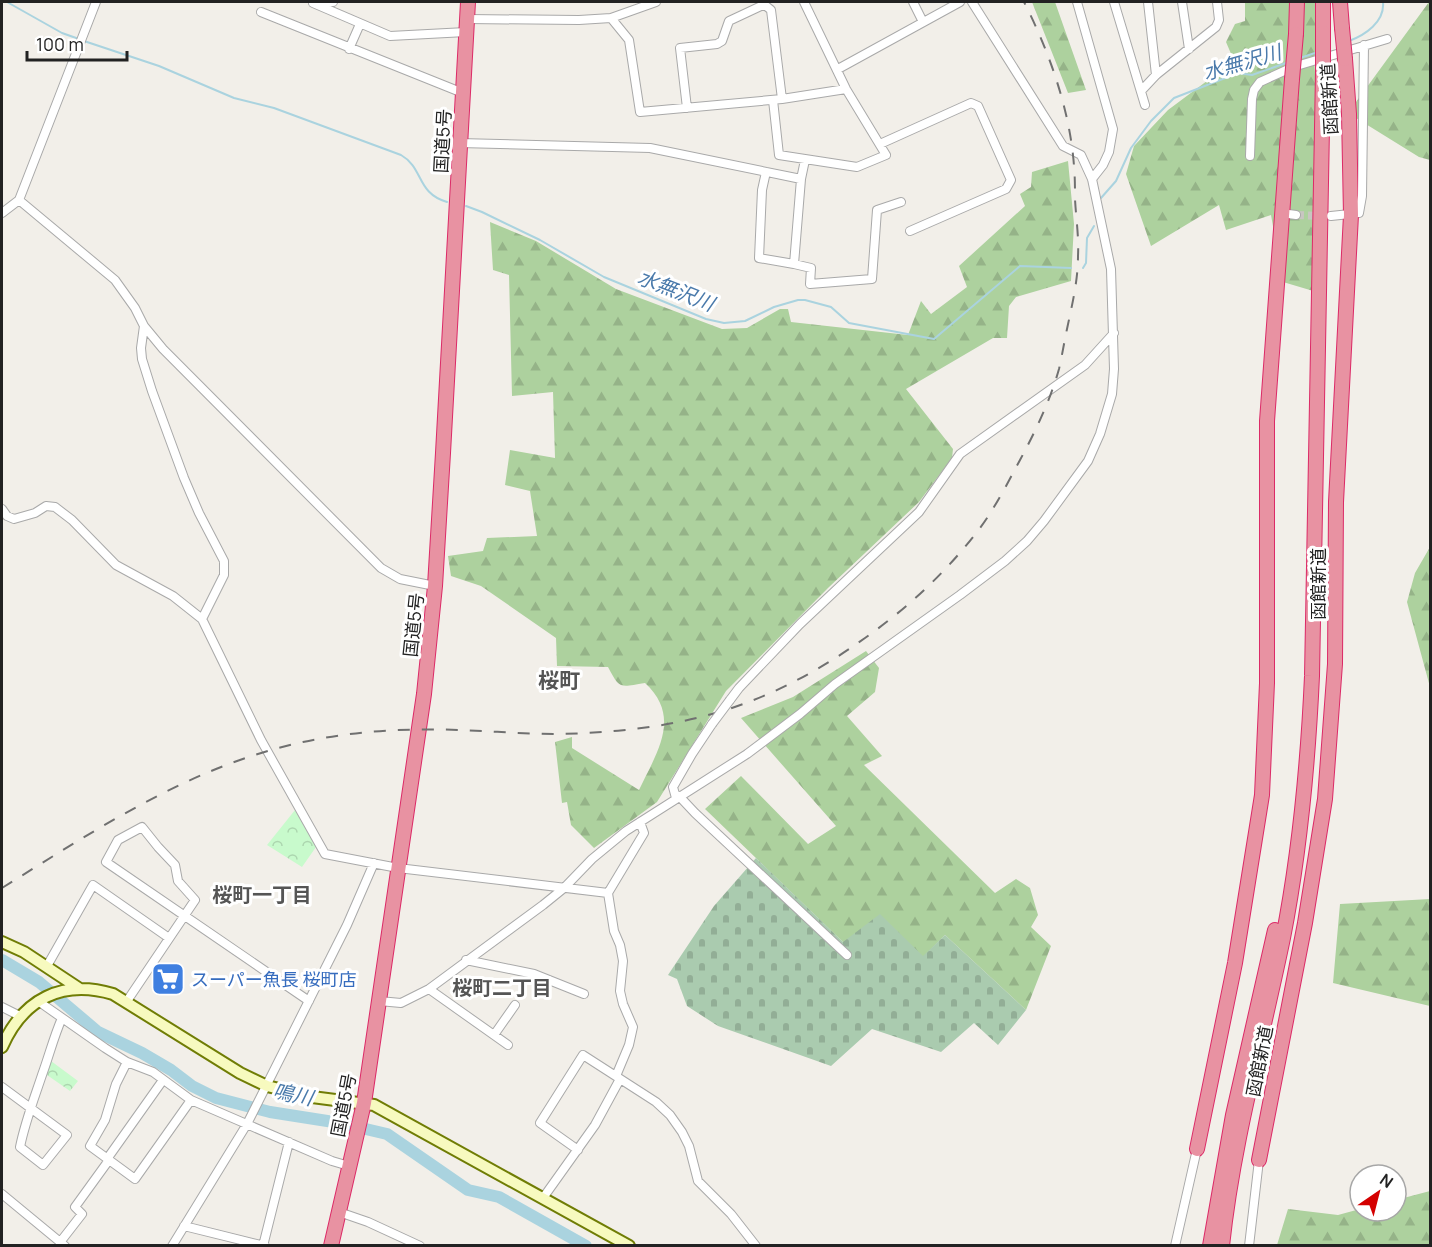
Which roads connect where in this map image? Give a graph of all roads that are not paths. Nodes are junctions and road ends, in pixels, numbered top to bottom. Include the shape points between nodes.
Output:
1 (96, 2) edge
2 (333, 2) edge
3 (468, 2) edge
4 (656, 2) edge
5 (804, 2) edge
6 (913, 2) edge
7 (960, 2) edge
8 (972, 2) edge
9 (1080, 2) edge
10 (1114, 2) edge
11 (1148, 2) edge
12 (1182, 2) edge
13 (1217, 2) edge
14 (1297, 2) edge
15 (1323, 2) edge
16 (1340, 2) edge
17 (261, 12) dead end
18 (611, 18) junction
19 (923, 22) junction
20 (360, 24) junction
21 (467, 26) junction
22 (1387, 39) dead end
23 (1364, 45) junction
24 (349, 49) junction
25 (1189, 50) junction
26 (838, 69) junction
27 (1156, 75) junction
28 (846, 89) junction
29 (1141, 91) junction
30 (463, 93) junction
31 (778, 100) junction
32 (1145, 105) dead end
33 (687, 108) junction
34 (459, 143) junction
35 (880, 144) junction
36 (1250, 156) dead end
37 (805, 160) junction
38 (766, 172) junction
39 (801, 179) junction
40 (1092, 179) junction
41 (19, 200) junction
42 (900, 202) dead end
43 (2, 213) edge
44 (1351, 215) junction
45 (1331, 216) tunnel mouth
46 (910, 231) dead end
47 (794, 264) junction
48 (144, 326) junction
49 (1114, 333) junction
50 (1317, 375) junction
51 (2, 509) edge
52 (435, 586) junction
53 (202, 619) junction
54 (677, 797) junction
55 (640, 822) junction
56 (374, 863) junction
57 (398, 868) junction
58 (564, 888) junction
59 (608, 893) junction
60 (184, 915) junction
61 (169, 938) junction
62 (2, 942) edge
63 (847, 954) dead end
64 (466, 960) junction
65 (47, 966) junction
66 (80, 989) junction
67 (429, 989) junction
68 (584, 994) dead end
69 (42, 999) junction
70 (127, 1001) junction
71 (309, 1001) junction
72 (379, 1001) junction
73 (515, 1005) dead end
74 (2, 1007) edge
75 (20, 1016) junction
76 (62, 1018) junction
77 (494, 1035) junction
78 (508, 1045) dead end
79 (2, 1047) edge
80 (127, 1062) junction
81 (618, 1078) junction
82 (163, 1080) junction
83 (267, 1086) junction
84 (2, 1087) edge
85 (192, 1100) junction
86 (364, 1103) junction
87 (31, 1108) junction
88 (247, 1124) junction
89 (289, 1142) junction
90 (578, 1149) junction
91 (1197, 1149) joint
92 (108, 1159) junction
93 (1259, 1160) joint
94 (349, 1166) junction
95 (2, 1194) edge
96 (543, 1198) junction
97 (339, 1212) junction
98 (184, 1226) junction
99 (63, 1243) edge
100 (172, 1245) edge
101 (264, 1245) edge
102 (331, 1245) edge
103 (420, 1245) edge
104 (629, 1245) edge
105 (756, 1245) edge
106 (1175, 1245) edge
107 (1210, 1245) edge
108 (1222, 1245) edge
109 (1249, 1245) edge

1 - 41 street
2 - 20 street via 313,3
3 - 21 highway, 国道5号
4 - 18 street
5 - 26 street
6 - 19 street
7 - 19 street
8 - 40 street via 1063,146 1082,155
9 - 40 street via 1113,129 1109,152
10 - 29 street
11 - 27 street
12 - 25 street
13 - 25 street via 1220,20 1216,27
14 - 91 highway, 函館新道, bridge via 1288,214 1267,422 1267,683 1262,795 1235,963
15 - 50 highway, 函館新道, bridge
16 - 44 highway, 函館新道, bridge via 1349,114
17 - 24 street
18 - 21 street
18 - 33 street via 629,40 640,112
19 - 26 street
20 - 21 street via 390,36
20 - 24 street
21 - 30 highway, 国道5号
22 - 23 street
23 - 36 street via 1293,67 1260,82 1252,99
23 - 44 street via 1362,196 1359,213
24 - 30 street
25 - 27 street
26 - 28 street
27 - 29 street
28 - 31 street
28 - 35 street
29 - 32 street
30 - 34 highway, 国道5号
31 - 33 street
31 - 33 street via 771,10 761,6 732,18 717,44 680,48
31 - 37 street via 779,155
34 - 38 street via 650,148
34 - 52 highway, 国道5号
35 - 37 street via 886,155 857,167
35 - 46 street via 974,103 1011,180 1006,189
37 - 39 street
38 - 39 street
38 - 47 street via 759,258
39 - 47 street
40 - 49 street via 1112,269
41 - 43 street
41 - 48 street via 115,280
42 - 47 street via 877,210 872,279 810,284 811,268
44 - 45 street
44 - 93 highway, 函館新道 via 1336,502 1335,664 1325,799
48 - 52 street via 381,568 400,579
48 - 53 street via 141,348 146,374 184,478 224,561 224,575
49 - 54 street, bridge via 1085,366 960,454 919,512 800,624 739,688 673,787
49 - 54 street via 1112,394 1100,434 1082,470 1027,541 747,754
50 - 107 highway, 函館新道 via 1305,675 1293,818 1275,933 1233,1115
50 - 108 highway, 函館新道 via 1313,655 1307,773 1283,935 1232,1175
51 - 53 street via 14,519 46,506 55,507 116,565 173,596
52 - 57 highway, 国道5号 via 424,694
53 - 56 street via 256,731 325,854
54 - 55 street
54 - 63 street
55 - 58 street via 592,859
55 - 59 street via 644,833
56 - 57 street
56 - 71 street
57 - 58 street
57 - 72 highway, 国道5号
58 - 59 street
58 - 64 street
59 - 81 street via 623,961 622,998 633,1027
60 - 60 street via 106,862 118,840 142,827 175,865 178,881 195,900
60 - 61 street
60 - 71 street
61 - 65 street via 93,885
61 - 70 street
62 - 65 street
64 - 67 street
64 - 68 street via 534,974
65 - 66 street
66 - 69 street
66 - 70 street via 100,990
67 - 72 street via 401,1003
67 - 77 street
69 - 75 street
69 - 76 street
70 - 83 street
71 - 83 street
72 - 86 highway, 国道5号
73 - 77 street
74 - 75 street
75 - 79 street
76 - 80 street
76 - 87 street
77 - 78 street
80 - 82 street
80 - 92 street via 105,1120 90,1146
81 - 90 street via 595,1125
81 - 90 street via 583,1055 540,1123
81 - 105 street via 670,1115 682,1132 699,1180
82 - 85 street
82 - 92 street
83 - 86 street via 305,1096
83 - 88 street
84 - 87 street
85 - 88 street
85 - 92 street via 135,1179
86 - 94 highway, 国道5号
86 - 96 street
87 - 87 street via 67,1135 43,1165 20,1147
88 - 89 street
88 - 98 street
89 - 94 street
89 - 101 street
90 - 96 street
91 - 106 street
92 - 99 street via 75,1207 82,1214
93 - 109 street
94 - 97 highway, 国道5号
95 - 99 street
96 - 104 street
97 - 102 highway, 国道5号
97 - 103 street
98 - 100 street
98 - 101 street

